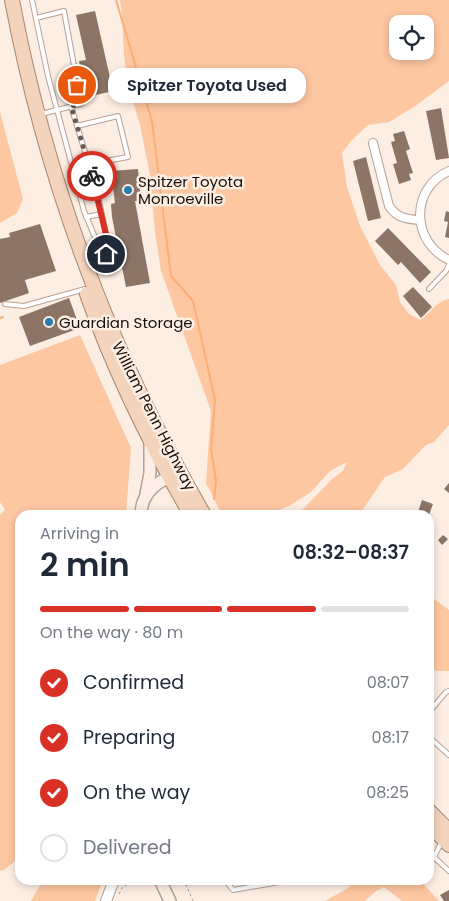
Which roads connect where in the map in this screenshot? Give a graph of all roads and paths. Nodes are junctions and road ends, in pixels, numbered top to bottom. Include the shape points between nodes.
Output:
1 (3, 0) edge
2 (12, 0) edge
3 (32, 0) edge
4 (36, 18) junction
5 (71, 106) junction
6 (56, 110) junction
7 (38, 115) junction
8 (77, 126) junction
9 (373, 143) dead end
10 (89, 164) junction
11 (449, 171) edge
12 (102, 214) junction
13 (86, 217) junction
14 (419, 220) junction
15 (449, 260) edge
16 (449, 266) edge
17 (85, 289) junction
18 (429, 289) dead end
19 (5, 304) dead end
20 (149, 438) junction
21 (175, 478) junction
22 (146, 496) junction
23 (142, 510) edge
24 (149, 510) edge
25 (189, 510) edge
26 (200, 510) edge
27 (449, 691) edge
28 (434, 706) edge
29 (434, 742) edge
30 (449, 755) edge
31 (434, 819) edge
32 (434, 828) edge
33 (447, 838) edge
34 (449, 871) edge
35 (113, 885) edge
36 (126, 885) edge
37 (162, 885) edge
38 (186, 885) edge
39 (230, 885) edge
40 (262, 885) edge
41 (109, 901) edge
42 (170, 901) edge
43 (193, 901) edge

1 - 17 highway, William Penn Highway via 35,135
2 - 7 highway, William Penn Highway
3 - 4 lane
4 - 5 lane via 64,11 81,104
4 - 6 lane
5 - 6 lane
5 - 8 lane
6 - 7 lane
6 - 13 lane
7 - 21 highway, William Penn Highway via 65,204 102,307
8 - 10 lane
8 - 10 lane via 118,116 128,157
9 - 14 street via 389,206 400,217
10 - 12 lane
11 - 14 street via 425,192
12 - 13 lane
12 - 13 lane via 108,243 106,254
14 - 15 street via 429,244
16 - 18 lane
17 - 19 lane via 24,306
17 - 20 highway, William Penn Highway via 113,363
20 - 21 highway, William Penn Highway
20 - 22 main road via 151,464
21 - 22 main road via 152,488
21 - 24 main road via 156,493
21 - 25 highway, William Penn Highway
21 - 26 highway, William Penn Highway
22 - 23 main road
27 - 28 lane
29 - 30 lane
31 - 33 highway
32 - 33 highway
33 - 34 lane via 434,857
35 - 41 street
36 - 41 path
37 - 42 main road
38 - 43 path
39 - 40 lane via 234,890

